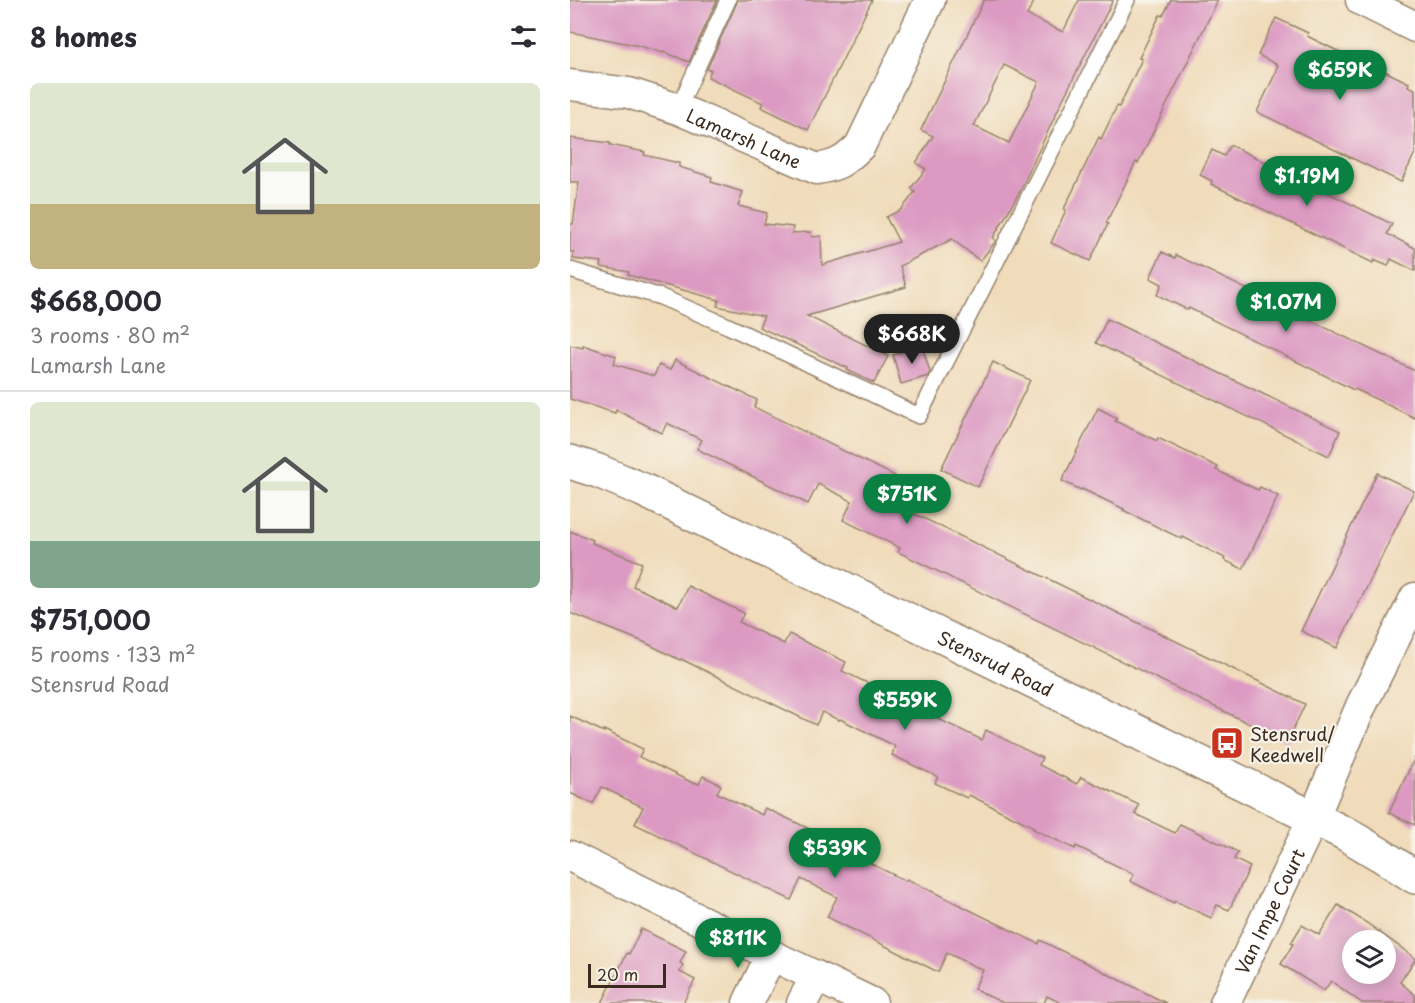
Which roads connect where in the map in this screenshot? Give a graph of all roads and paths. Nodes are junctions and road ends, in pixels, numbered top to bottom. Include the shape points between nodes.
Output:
1 (728, 0) edge
2 (930, 0) edge
3 (1127, 0) edge
4 (1361, 0) edge
5 (1415, 27) edge
6 (570, 85) edge
7 (678, 109) junction
8 (570, 270) edge
9 (570, 462) edge
10 (1415, 598) edge
11 (1313, 819) junction
12 (570, 856) edge
13 (1415, 877) edge
14 (771, 955) junction
15 (816, 976) junction
16 (748, 1003) edge
17 (802, 1003) edge
18 (872, 1003) edge
19 (1225, 1003) edge

1 - 7 lane
2 - 7 street, Lamarsh Lane via 860,146 832,167 817,170
3 - 8 lane via 919,416 661,297
4 - 5 street
6 - 7 street, Lamarsh Lane via 629,93
9 - 11 street, Stensrud Road via 643,490
10 - 11 street, Van Impe Court via 1361,706
11 - 13 street, Stensrud Road via 1355,839
11 - 19 street, Van Impe Court
12 - 14 street
14 - 15 street
14 - 16 street
15 - 17 street
15 - 18 street

